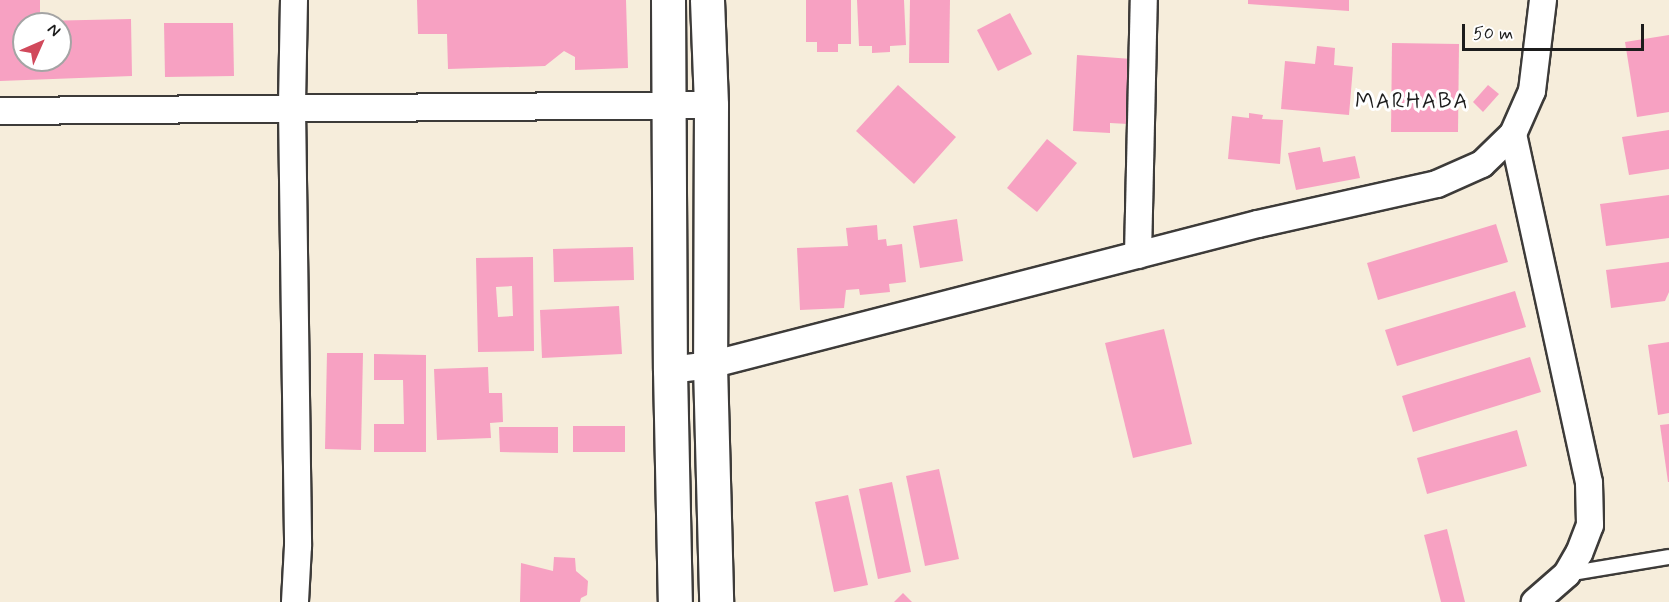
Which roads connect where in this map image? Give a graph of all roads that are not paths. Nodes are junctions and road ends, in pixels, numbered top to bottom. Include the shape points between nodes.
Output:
1 (294, 0) edge
2 (668, 0) edge
3 (707, 0) edge
4 (1144, 0) edge
5 (1543, 0) edge
6 (669, 105) junction
7 (711, 105) junction
8 (291, 108) junction
9 (0, 111) edge
10 (1513, 134) junction
11 (1138, 255) junction
12 (710, 365) junction
13 (670, 370) junction
14 (1669, 557) edge
15 (1567, 574) junction
16 (295, 602) edge
17 (675, 602) edge
18 (716, 602) edge
19 (1535, 602) edge

1 - 8 street
2 - 6 street
3 - 7 street
4 - 11 street
5 - 10 street via 1532,91
6 - 7 street
6 - 8 street
6 - 13 street
7 - 12 street
8 - 9 street
8 - 16 street via 298,546
10 - 11 street via 1482,164 1437,184
10 - 15 street via 1588,483 1590,525
11 - 12 street
12 - 13 street
12 - 18 street
13 - 17 street
14 - 15 lane
15 - 19 street

